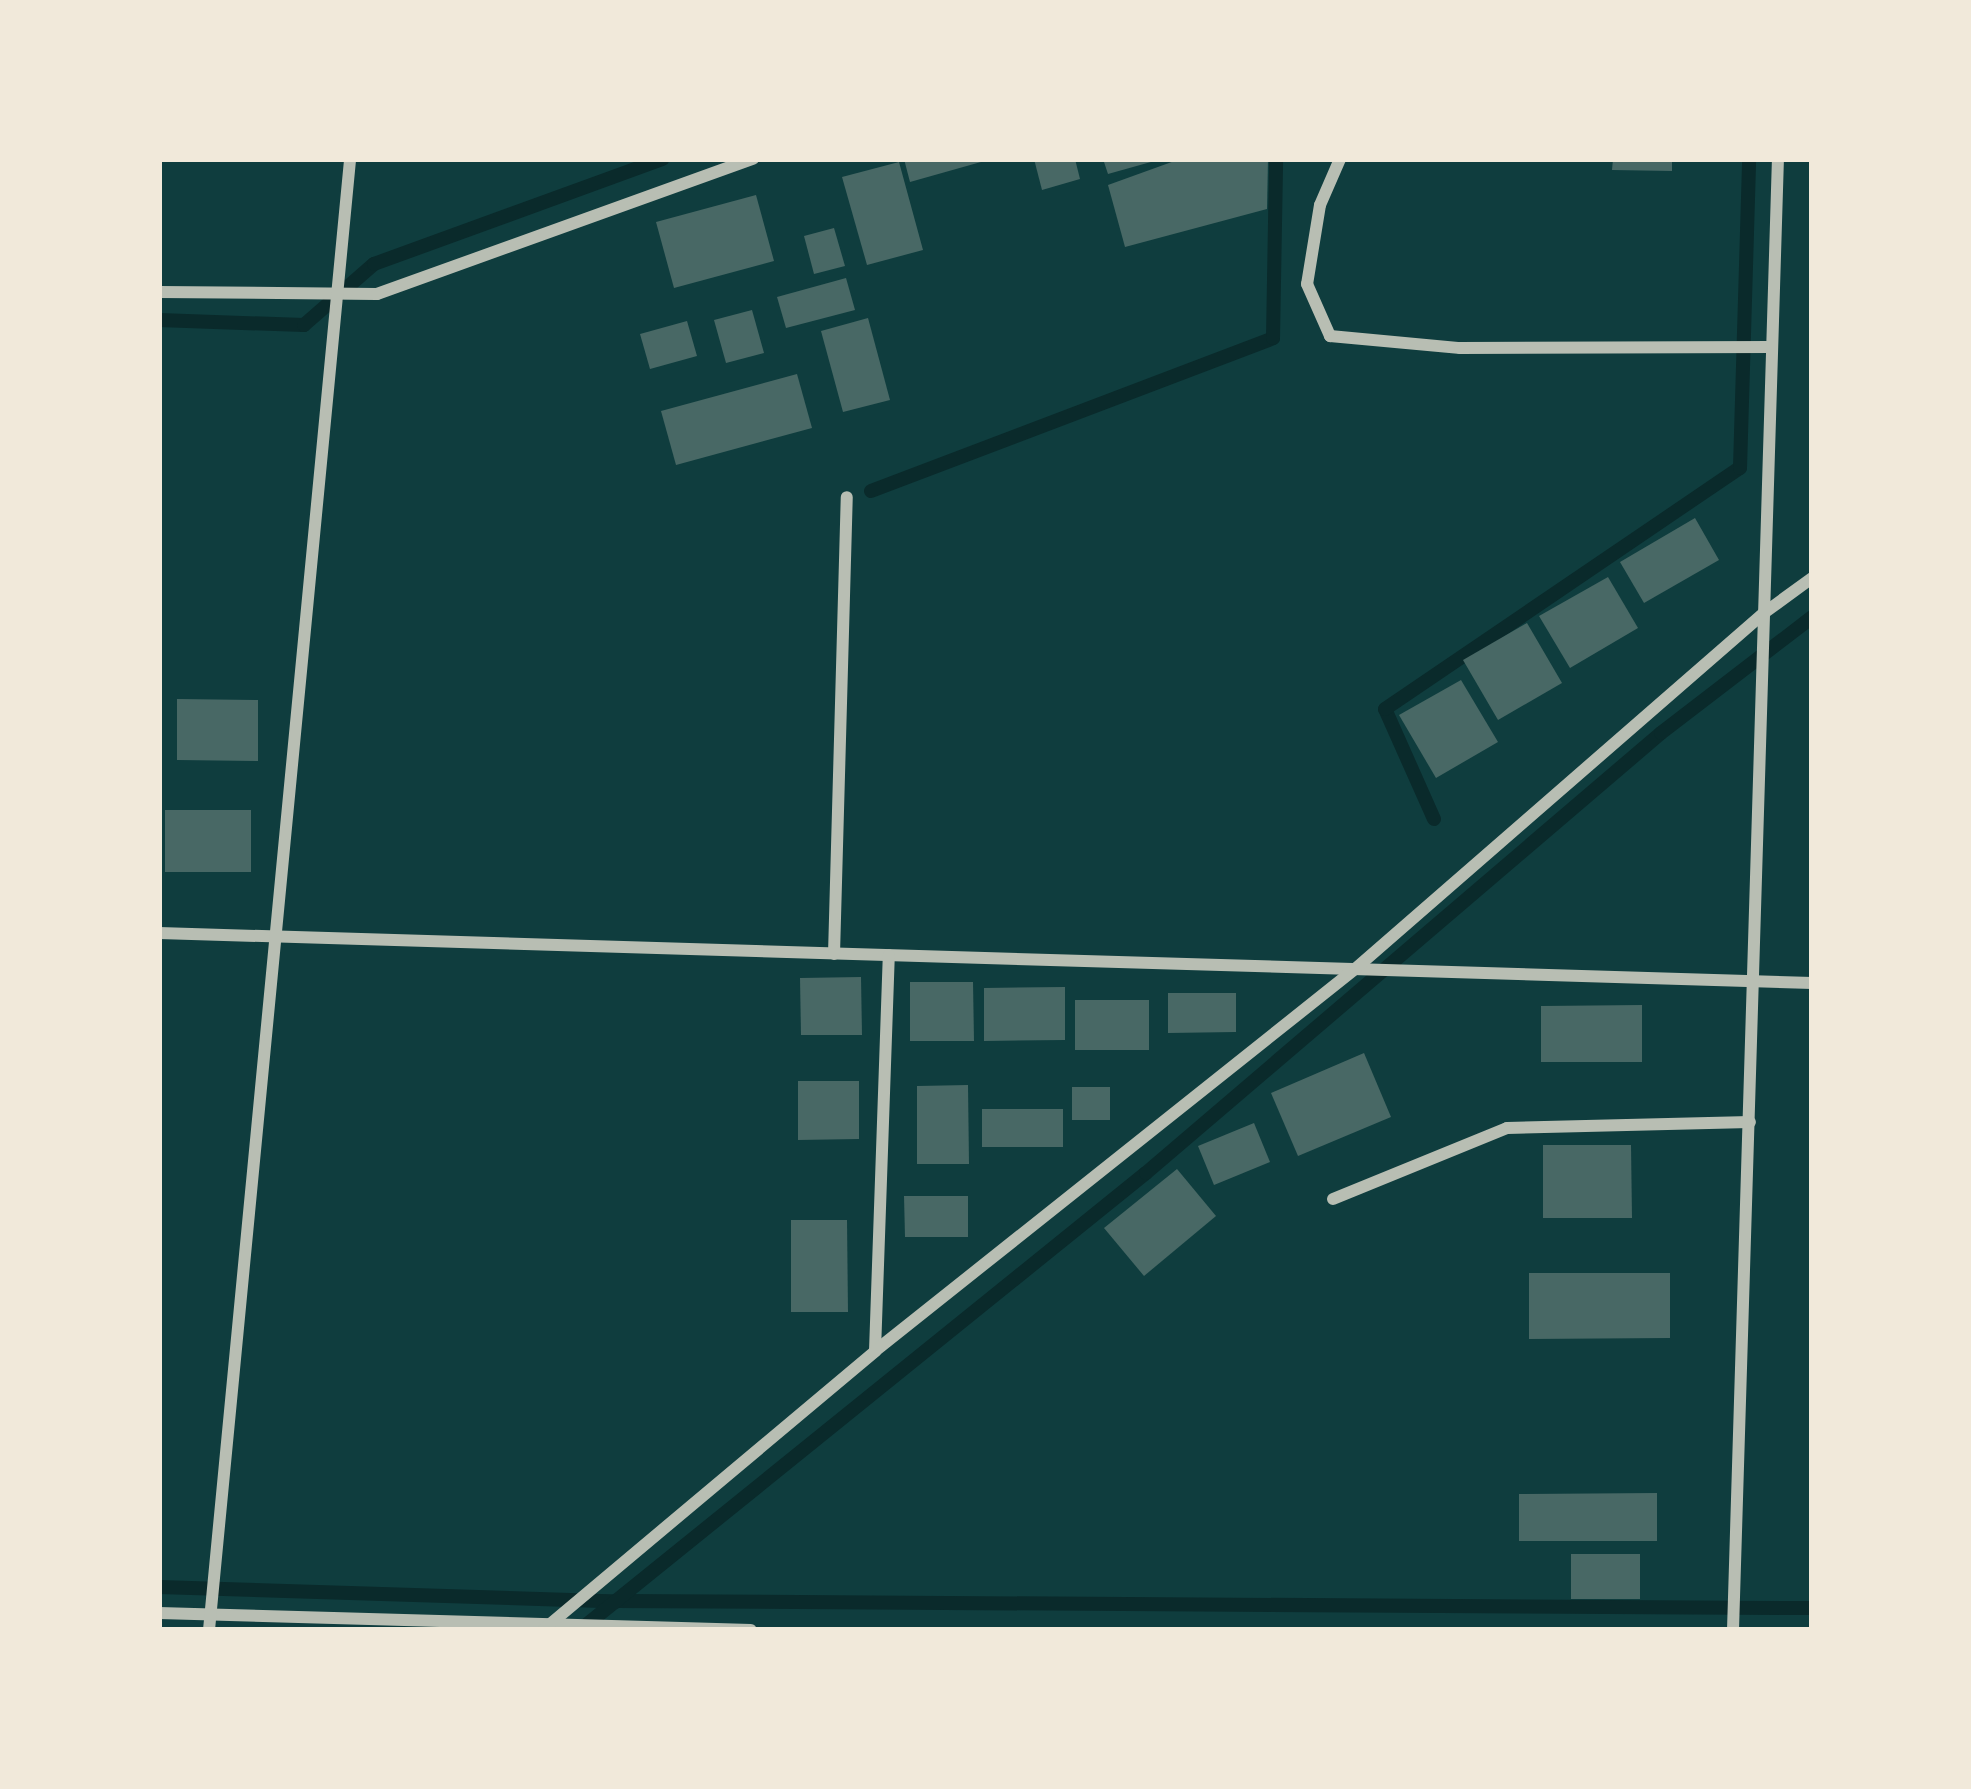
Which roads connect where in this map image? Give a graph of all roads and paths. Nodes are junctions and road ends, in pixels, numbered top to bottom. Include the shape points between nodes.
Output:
1 (350, 159) edge
2 (752, 159) edge
3 (1340, 159) edge
4 (1778, 159) edge
5 (159, 292) edge
6 (337, 297) junction
7 (1772, 346) junction
8 (847, 497) dead end
9 (1812, 578) edge
10 (1764, 613) junction
11 (159, 933) edge
12 (274, 936) junction
13 (834, 954) junction
14 (889, 955) junction
15 (1355, 970) junction
16 (1754, 982) junction
17 (1812, 983) edge
18 (1750, 1122) junction
19 (1333, 1199) dead end
20 (875, 1351) junction
21 (159, 1613) edge
22 (210, 1623) edge
23 (547, 1627) edge
24 (751, 1630) edge
25 (1733, 1630) edge

1 - 6 street
2 - 6 street via 377,294
3 - 7 street via 1320,205 1307,284 1330,336 1460,348
4 - 7 street
5 - 6 street
6 - 12 street
7 - 10 street
8 - 13 street
9 - 10 street
10 - 15 street
10 - 16 street
11 - 12 street
12 - 13 street
12 - 22 street
13 - 14 street
14 - 15 street
14 - 20 street
15 - 16 street
15 - 20 street
16 - 17 street
16 - 18 street
18 - 19 street via 1507,1128
18 - 25 street
20 - 23 street
21 - 22 street
22 - 23 street
23 - 24 street

